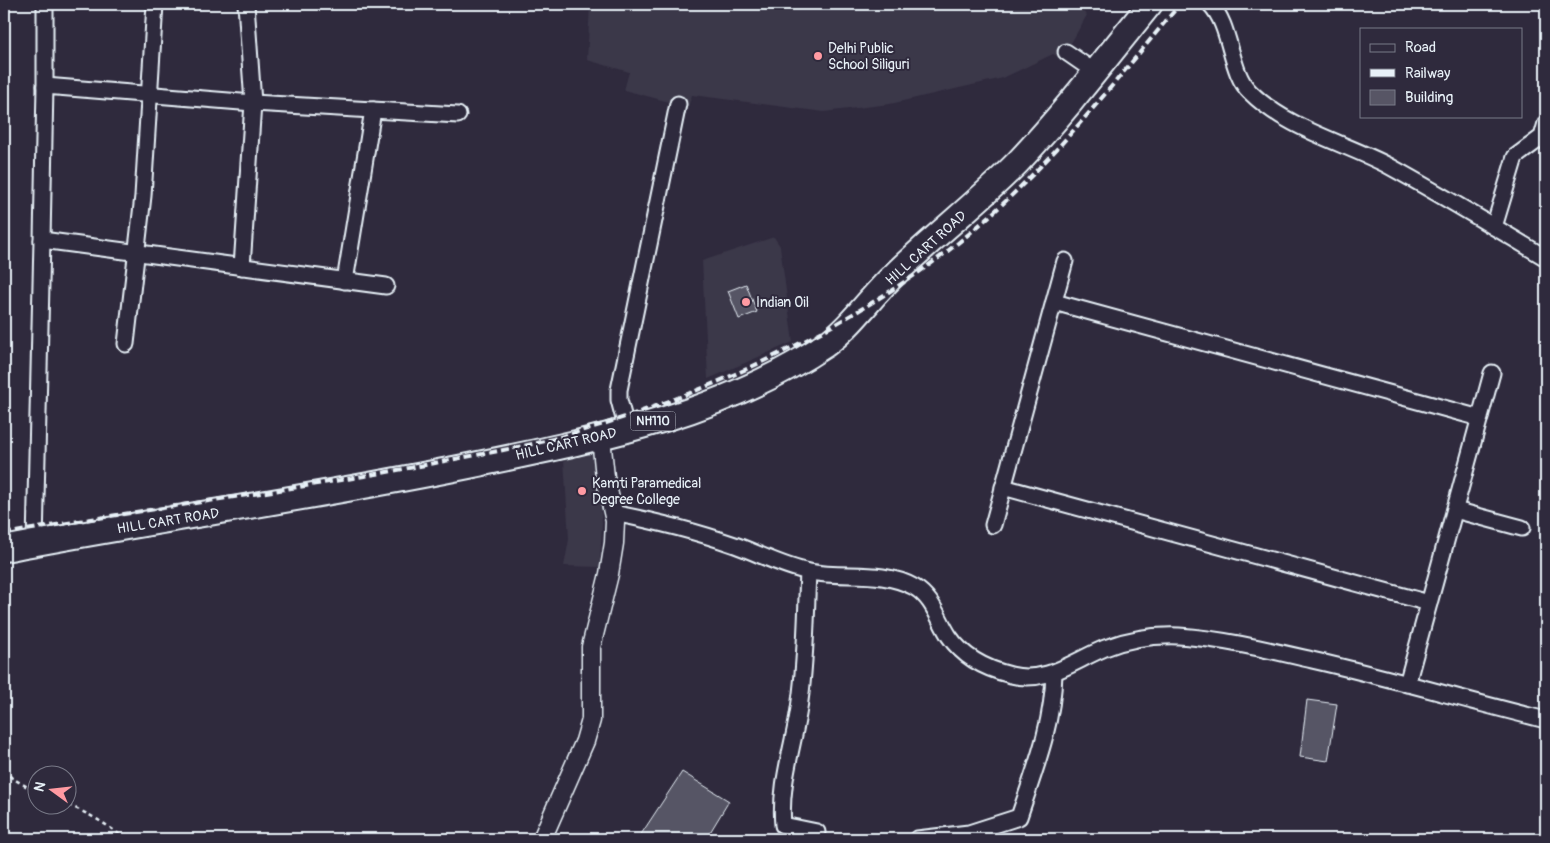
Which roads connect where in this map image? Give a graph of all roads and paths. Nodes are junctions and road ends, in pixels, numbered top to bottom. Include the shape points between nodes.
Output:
1 (45, 4) edge
2 (143, 4) edge
3 (155, 4) edge
4 (164, 4) edge
5 (246, 4) edge
6 (1150, 4) edge
7 (1210, 4) edge
8 (1066, 52) dead end
9 (1094, 72) junction
10 (45, 86) junction
11 (150, 95) junction
12 (253, 103) junction
13 (678, 104) dead end
14 (372, 110) junction
15 (458, 115) dead end
16 (1546, 123) edge
17 (1494, 227) junction
18 (42, 240) junction
19 (136, 252) junction
20 (1546, 258) edge
21 (1065, 261) dead end
22 (242, 267) junction
23 (345, 281) junction
24 (386, 286) dead end
25 (1054, 302) junction
26 (126, 344) dead end
27 (1492, 374) dead end
28 (1480, 418) junction
29 (627, 430) junction
30 (600, 438) junction
31 (1003, 487) junction
32 (1455, 510) junction
33 (613, 513) junction
34 (993, 525) dead end
35 (1522, 528) dead end
36 (36, 543) junction
37 (4, 549) edge
38 (808, 572) junction
39 (1429, 603) junction
40 (1054, 673) junction
41 (1407, 684) junction
42 (1546, 720) edge
43 (4, 770) edge
44 (28, 787) edge
45 (78, 811) edge
46 (817, 832) dead end
47 (125, 839) edge
48 (542, 839) edge
49 (917, 839) edge

1 - 10 street
2 - 3 street
3 - 4 street
3 - 11 street
5 - 12 street
6 - 9 highway, HILL CART ROAD / NH110
7 - 17 street via 1220,13 1234,61 1248,90 1272,112 1388,166
8 - 9 street
9 - 29 highway, HILL CART ROAD / NH110 via 1019,161 892,275 843,331 803,358 728,397
10 - 11 street
10 - 18 street
11 - 12 street
11 - 19 street
12 - 14 street
12 - 22 street
13 - 29 street via 620,390 619,400
14 - 15 street
14 - 23 street
16 - 17 street via 1542,137 1515,156
17 - 20 street
18 - 19 street
18 - 36 street
19 - 22 street
19 - 26 street
21 - 25 street
22 - 23 street
23 - 24 street
25 - 28 street
25 - 31 street
27 - 28 street
28 - 32 street
29 - 30 highway, HILL CART ROAD / NH110
30 - 33 street
30 - 36 highway, HILL CART ROAD / NH110 via 408,479
31 - 34 street
31 - 39 street
32 - 35 street
32 - 39 street
33 - 38 street via 699,533
33 - 48 street via 614,543 609,574 591,647 591,720
36 - 37 highway, HILL CART ROAD / NH110
38 - 40 street via 899,581 928,598 949,636 974,661 1013,676
38 - 46 street via 800,701 781,805 783,825
39 - 41 street
40 - 41 street via 1127,641 1177,636 1268,650
40 - 49 street via 1054,695 1046,738 1018,817 969,834
41 - 42 street
43 - 44 path
45 - 47 path

